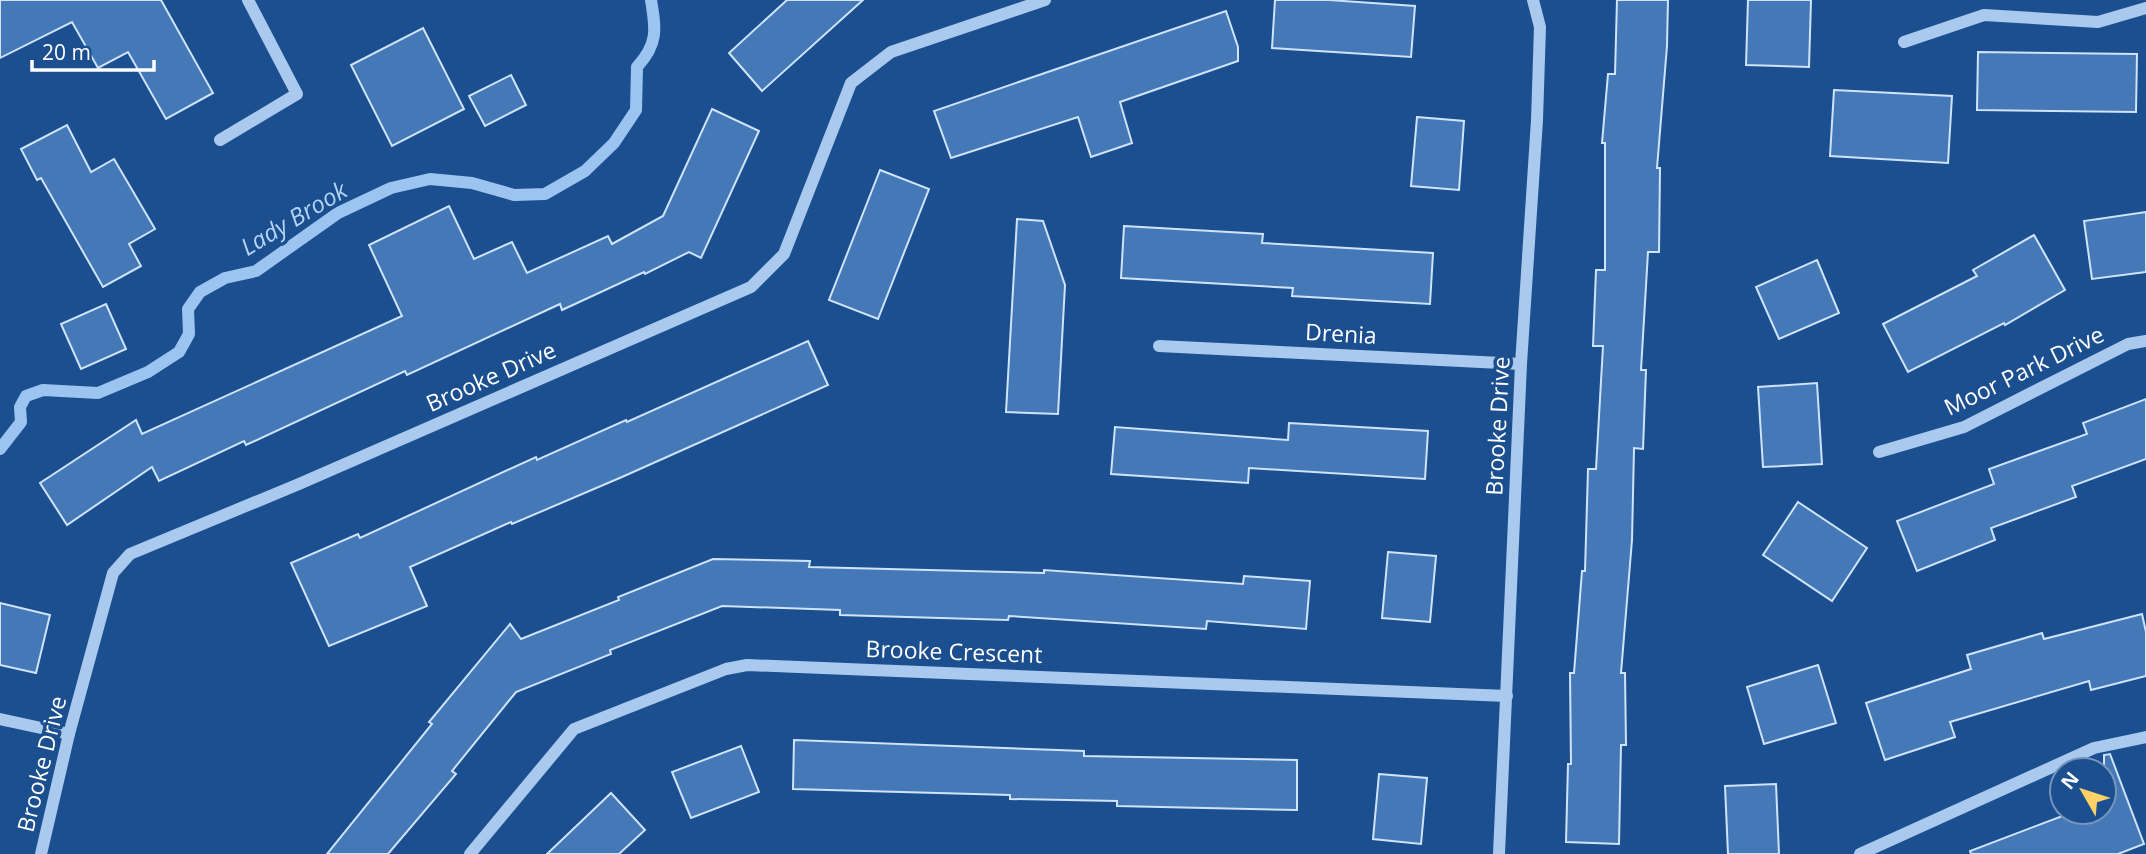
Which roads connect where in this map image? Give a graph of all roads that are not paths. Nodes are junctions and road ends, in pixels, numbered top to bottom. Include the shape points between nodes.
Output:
1 (248, 0) edge
2 (1045, 0) edge
3 (1533, 0) edge
4 (2146, 8) edge
5 (1903, 42) dead end
6 (220, 140) dead end
7 (2146, 341) edge
8 (1159, 346) dead end
9 (1521, 364) junction
10 (1879, 452) dead end
11 (1507, 696) junction
12 (0, 719) edge
13 (69, 734) junction
14 (2146, 737) edge
15 (41, 854) edge
16 (470, 854) edge
17 (1499, 854) edge
18 (1860, 854) edge

1 - 6 street via 297,94
2 - 13 street, Brooke Drive via 891,52 850,83 784,254 751,287 130,554 113,573
3 - 9 street, Brooke Drive via 1540,27
4 - 5 street via 2098,22 1984,15
7 - 10 street, Moor Park Drive via 2128,344 1964,427
8 - 9 street, Drenia
9 - 11 street, Brooke Drive
11 - 16 street, Brooke Crescent via 747,665 574,729
11 - 17 street, Brooke Drive
12 - 13 street
13 - 15 street, Brooke Drive
14 - 18 street via 2094,748

